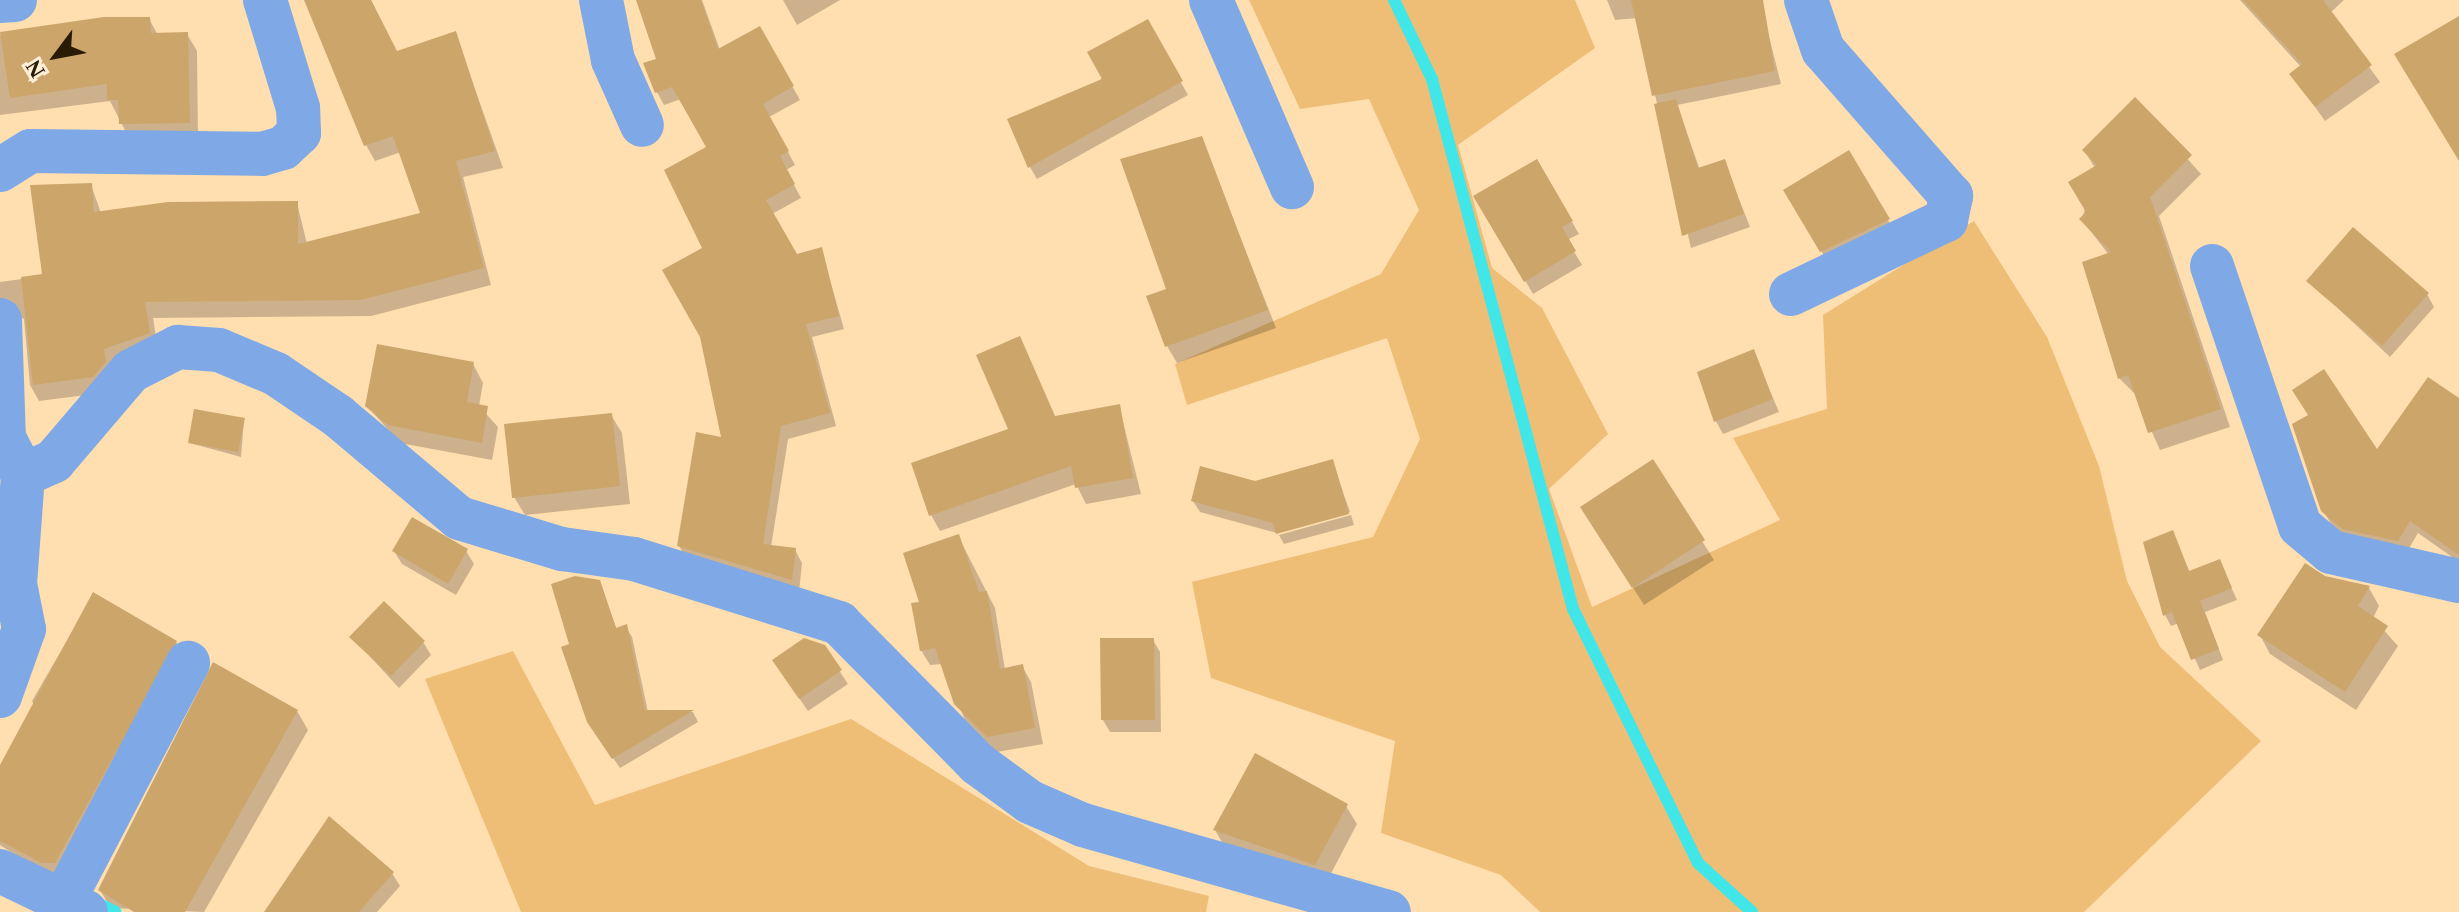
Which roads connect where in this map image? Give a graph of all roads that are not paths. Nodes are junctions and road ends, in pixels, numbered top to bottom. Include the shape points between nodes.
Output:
1 (15, 0) edge
2 (265, 0) edge
3 (601, 0) edge
4 (1211, 0) edge
5 (1806, 0) edge
6 (0, 1) edge
7 (642, 125) dead end
8 (0, 170) edge
9 (1292, 187) dead end
10 (2212, 266) dead end
11 (1791, 294) dead end
12 (0, 320) edge
13 (23, 475) junction
14 (2459, 581) edge
15 (188, 663) dead end
16 (0, 696) edge
17 (0, 871) edge
18 (74, 907) edge
19 (1389, 912) edge

1 - 6 street
2 - 8 street via 298,108 299,133 283,148 262,154 31,151
3 - 7 street via 613,60
4 - 9 street
5 - 11 street via 1823,50 1951,196 1946,220
10 - 14 street via 2300,526 2331,552
12 - 13 street via 4,438
13 - 16 street via 15,584 24,629
13 - 19 street via 54,461 131,371 178,347 219,350 276,374 338,416 459,518 549,546 634,559 839,623 978,764 1030,802 1083,825
15 - 18 street
17 - 18 street

